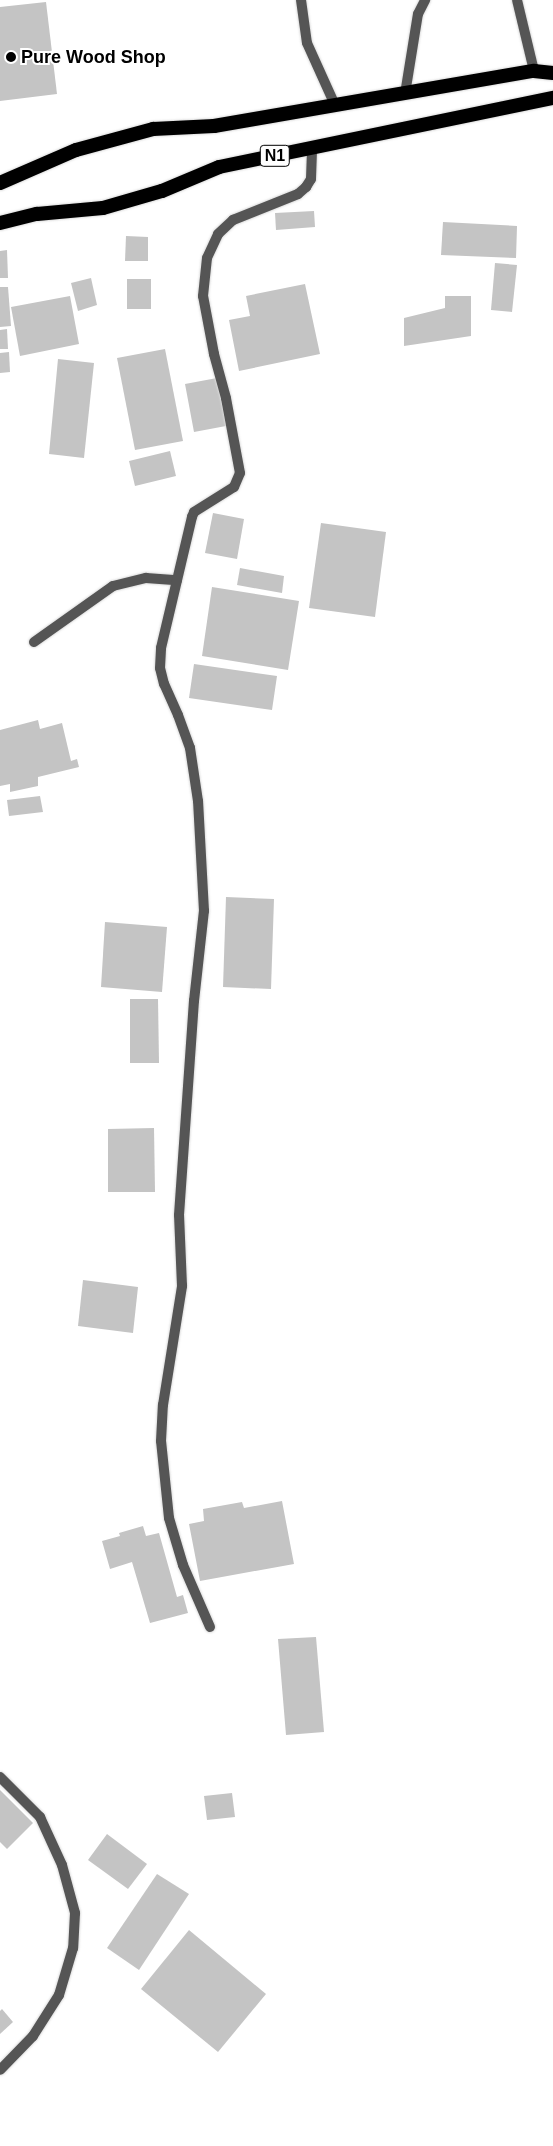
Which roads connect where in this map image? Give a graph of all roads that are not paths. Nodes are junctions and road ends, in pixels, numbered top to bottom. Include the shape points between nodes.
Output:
1 (301, 0) edge
2 (425, 0) edge
3 (517, 0) edge
4 (534, 71) junction
5 (553, 73) edge
6 (404, 94) junction
7 (553, 98) edge
8 (335, 105) junction
9 (312, 148) junction
10 (0, 184) edge
11 (0, 223) edge
12 (177, 580) junction
13 (34, 642) dead end
14 (210, 1627) dead end
15 (0, 1777) edge
16 (0, 2070) edge

1 - 8 street via 307,43
2 - 6 street via 418,14
3 - 4 street
4 - 5 highway, N1
4 - 6 highway, N1
6 - 8 highway, N1
7 - 9 highway, N1
8 - 10 highway, N1 via 214,126 152,129 76,150
9 - 11 highway, N1 via 219,167 162,191 103,208 37,214
9 - 12 street via 311,179 306,187 298,194 233,220 218,234 207,258 204,296 240,473 234,487 194,512
12 - 13 street via 146,578 113,586
12 - 14 street via 161,648 160,668 190,748 198,801 204,911 194,1002 179,1215 182,1286 163,1405 161,1440 169,1518 183,1565
15 - 16 street via 40,1817 62,1865 75,1913 73,1948 59,1995 33,2036

